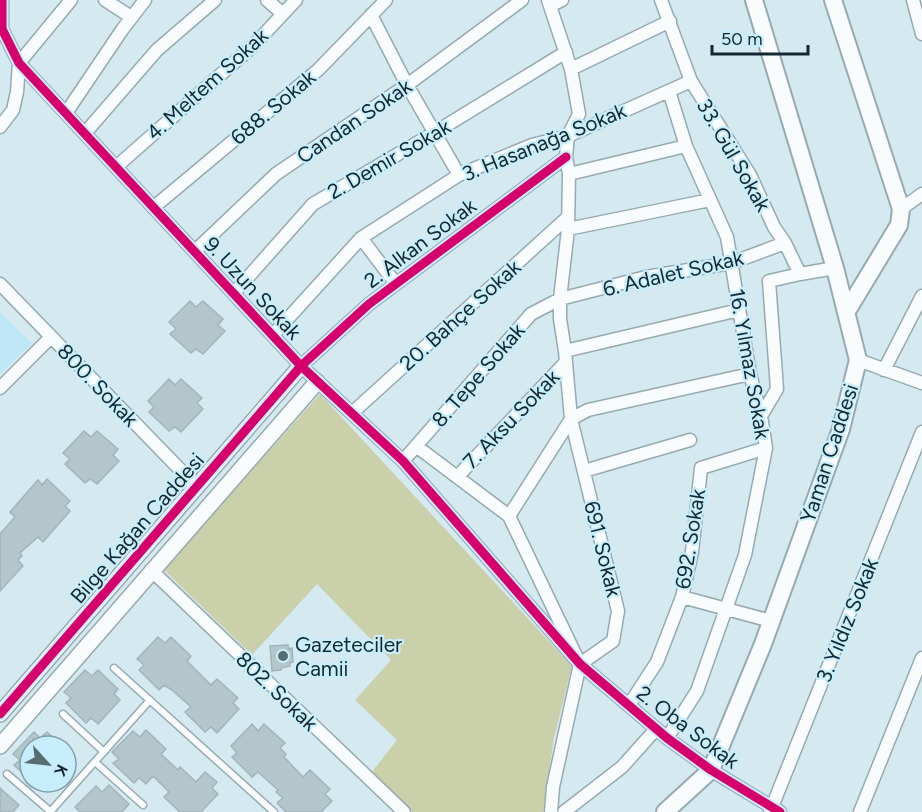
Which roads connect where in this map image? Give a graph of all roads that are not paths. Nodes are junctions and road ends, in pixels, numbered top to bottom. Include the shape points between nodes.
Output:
1 (2, 0) edge
2 (71, 0) edge
3 (105, 0) edge
4 (145, 0) edge
5 (215, 0) edge
6 (267, 0) edge
7 (296, 0) edge
8 (386, 0) edge
9 (522, 0) edge
10 (562, 0) edge
11 (661, 0) edge
12 (754, 0) edge
13 (832, 0) edge
14 (549, 3) edge
15 (917, 8) edge
16 (283, 14) junction
17 (372, 15) junction
18 (131, 17) junction
19 (670, 21) junction
20 (1, 30) edge
21 (922, 34) edge
22 (566, 52) junction
23 (19, 63) junction
24 (571, 69) junction
25 (692, 81) junction
26 (407, 86) junction
27 (669, 91) junction
28 (66, 113) junction
29 (0, 127) edge
30 (84, 133) junction
31 (434, 133) junction
32 (568, 136) junction
33 (686, 146) junction
34 (566, 157) junction
35 (116, 166) junction
36 (569, 174) junction
37 (459, 175) junction
38 (922, 194) edge
39 (710, 200) junction
40 (154, 207) junction
41 (901, 209) junction
42 (568, 223) junction
43 (361, 238) junction
44 (784, 243) junction
45 (195, 251) junction
46 (731, 263) junction
47 (835, 268) junction
48 (800, 274) junction
49 (0, 284) edge
50 (396, 284) junction
51 (234, 293) junction
52 (922, 296) edge
53 (560, 299) junction
54 (739, 310) junction
55 (847, 311) junction
56 (273, 335) junction
57 (51, 337) junction
58 (566, 356) junction
59 (858, 360) junction
60 (301, 366) junction
61 (884, 369) junction
62 (750, 374) junction
63 (317, 382) junction
64 (922, 383) edge
65 (0, 388) edge
66 (352, 413) junction
67 (761, 416) junction
68 (571, 419) junction
69 (922, 432) edge
70 (690, 440) dead end
71 (416, 446) junction
72 (766, 448) junction
73 (403, 460) junction
74 (584, 471) junction
75 (457, 477) junction
76 (196, 486) junction
77 (509, 516) junction
78 (151, 570) junction
79 (682, 597) junction
80 (726, 609) junction
81 (771, 621) junction
82 (922, 658) edge
83 (580, 664) junction
84 (114, 668) dead end
85 (150, 700) junction
86 (629, 705) junction
87 (0, 714) edge
88 (63, 714) dead end
89 (656, 729) junction
90 (667, 738) junction
91 (0, 746) edge
92 (104, 752) junction
93 (95, 762) junction
94 (711, 770) junction
95 (7, 774) dead end
96 (143, 805) dead end
97 (774, 811) edge
98 (51, 812) edge
99 (274, 812) edge
100 (404, 812) edge
101 (551, 812) edge
102 (564, 812) edge
103 (665, 812) edge
104 (860, 812) edge

1 - 20 street, 9. Uzun Sokak
2 - 23 street
3 - 18 street
4 - 18 street
5 - 30 street via 157,50
6 - 16 street
7 - 16 street, 4. Meltem Sokak
8 - 17 street, 688. Sokak
9 - 26 street, Candan Sokak
10 - 14 street
11 - 19 street, 33. Gül Sokak
12 - 47 main road, Yaman Caddesi
13 - 41 main road
14 - 22 street, 691. Sokak
15 - 21 street
16 - 35 street, 4. Meltem Sokak via 254,45
17 - 26 street
17 - 40 street, 688. Sokak via 318,70
18 - 28 street
19 - 24 street
19 - 25 street, 33. Gül Sokak
20 - 23 street, 9. Uzun Sokak
22 - 24 street, 691. Sokak
22 - 31 street, 2. Demir Sokak
23 - 28 street, 9. Uzun Sokak
23 - 29 street via 13,110
24 - 32 street, 691. Sokak via 579,114
25 - 27 street, 3. Hasanağa Sokak
25 - 44 street, 33. Gül Sokak via 750,175
26 - 31 street
26 - 45 street, Candan Sokak via 276,174
27 - 32 street, 3. Hasanağa Sokak
27 - 33 street, 16. Yılmaz Sokak
28 - 30 street, 9. Uzun Sokak
30 - 35 street, 9. Uzun Sokak
31 - 37 street
31 - 51 street, 2. Demir Sokak via 313,204
32 - 34 street, 691. Sokak
32 - 37 street, 3. Hasanağa Sokak via 532,145
33 - 36 street
33 - 39 street, 16. Yılmaz Sokak
34 - 36 street, 691. Sokak
34 - 50 street, 2. Alkan Sokak
35 - 40 street, 9. Uzun Sokak
36 - 42 street, 691. Sokak
37 - 43 street, 3. Hasanağa Sokak
38 - 41 street
39 - 42 street
39 - 46 street, 16. Yılmaz Sokak via 727,237
40 - 45 street, 9. Uzun Sokak
41 - 55 main road via 899,225
42 - 53 street, 691. Sokak
42 - 66 street, 20. Bahçe Sokak
43 - 50 street
43 - 56 street, 3. Hasanağa Sokak
44 - 46 street, 6. Adalet Sokak
44 - 48 street, 33. Gül Sokak
45 - 51 street, 9. Uzun Sokak
46 - 53 street, 6. Adalet Sokak via 646,277
46 - 54 street, 16. Yılmaz Sokak
47 - 48 street
47 - 55 main road, Yaman Caddesi
48 - 67 street via 769,281 777,389
49 - 57 street, 800. Sokak
50 - 60 street, 2. Alkan Sokak
51 - 56 street, 9. Uzun Sokak
52 - 61 street
53 - 58 street, 691. Sokak
53 - 71 street, 8. Tepe Sokak via 531,314
54 - 58 street
54 - 62 street, 16. Yılmaz Sokak
55 - 59 main road, Yaman Caddesi
56 - 60 street, 9. Uzun Sokak
57 - 65 street
57 - 76 street, 800. Sokak
58 - 68 street, 691. Sokak
58 - 75 street, 7. Aksu Sokak
59 - 61 street
59 - 81 main road, Yaman Caddesi via 841,429
60 - 63 street, 9. Uzun Sokak
60 - 76 street, Bilge Kağan Caddesi
61 - 64 street
62 - 67 street, 16. Yılmaz Sokak
62 - 68 street via 588,410
63 - 66 street, 9. Uzun Sokak
63 - 78 street, Bilge Kağan Caddesi
66 - 73 street, 9. Uzun Sokak
67 - 72 street, 16. Yılmaz Sokak
68 - 74 street, 691. Sokak
68 - 77 street
69 - 97 street, 3. Yıldız Sokak
70 - 74 street
71 - 73 street, 8. Tepe Sokak
71 - 75 street
72 - 79 street, 692. Sokak via 701,468 692,552
72 - 80 street, 16. Yılmaz Sokak via 745,555
73 - 83 street, 9. Uzun Sokak
74 - 83 street, 691. Sokak via 618,611 613,641
75 - 77 street
76 - 87 street, Bilge Kağan Caddesi
77 - 83 street
78 - 91 street, Bilge Kağan Caddesi
78 - 100 street, 802. Sokak
79 - 80 street
79 - 86 street, 692. Sokak via 657,662
80 - 81 street
80 - 90 street, 16. Yılmaz Sokak via 697,691
81 - 94 main road, Yaman Caddesi
82 - 104 street
83 - 86 street, 2. Oba Sokak
83 - 101 street
84 - 85 lane
85 - 92 lane
85 - 99 lane
86 - 89 street, 2. Oba Sokak
88 - 92 lane
89 - 90 street, 2. Oba Sokak
89 - 102 street via 622,767
90 - 94 street, 2. Oba Sokak
92 - 93 lane
93 - 96 lane
93 - 98 lane
94 - 97 street, 2. Oba Sokak
94 - 103 main road, Yaman Caddesi
95 - 98 lane

